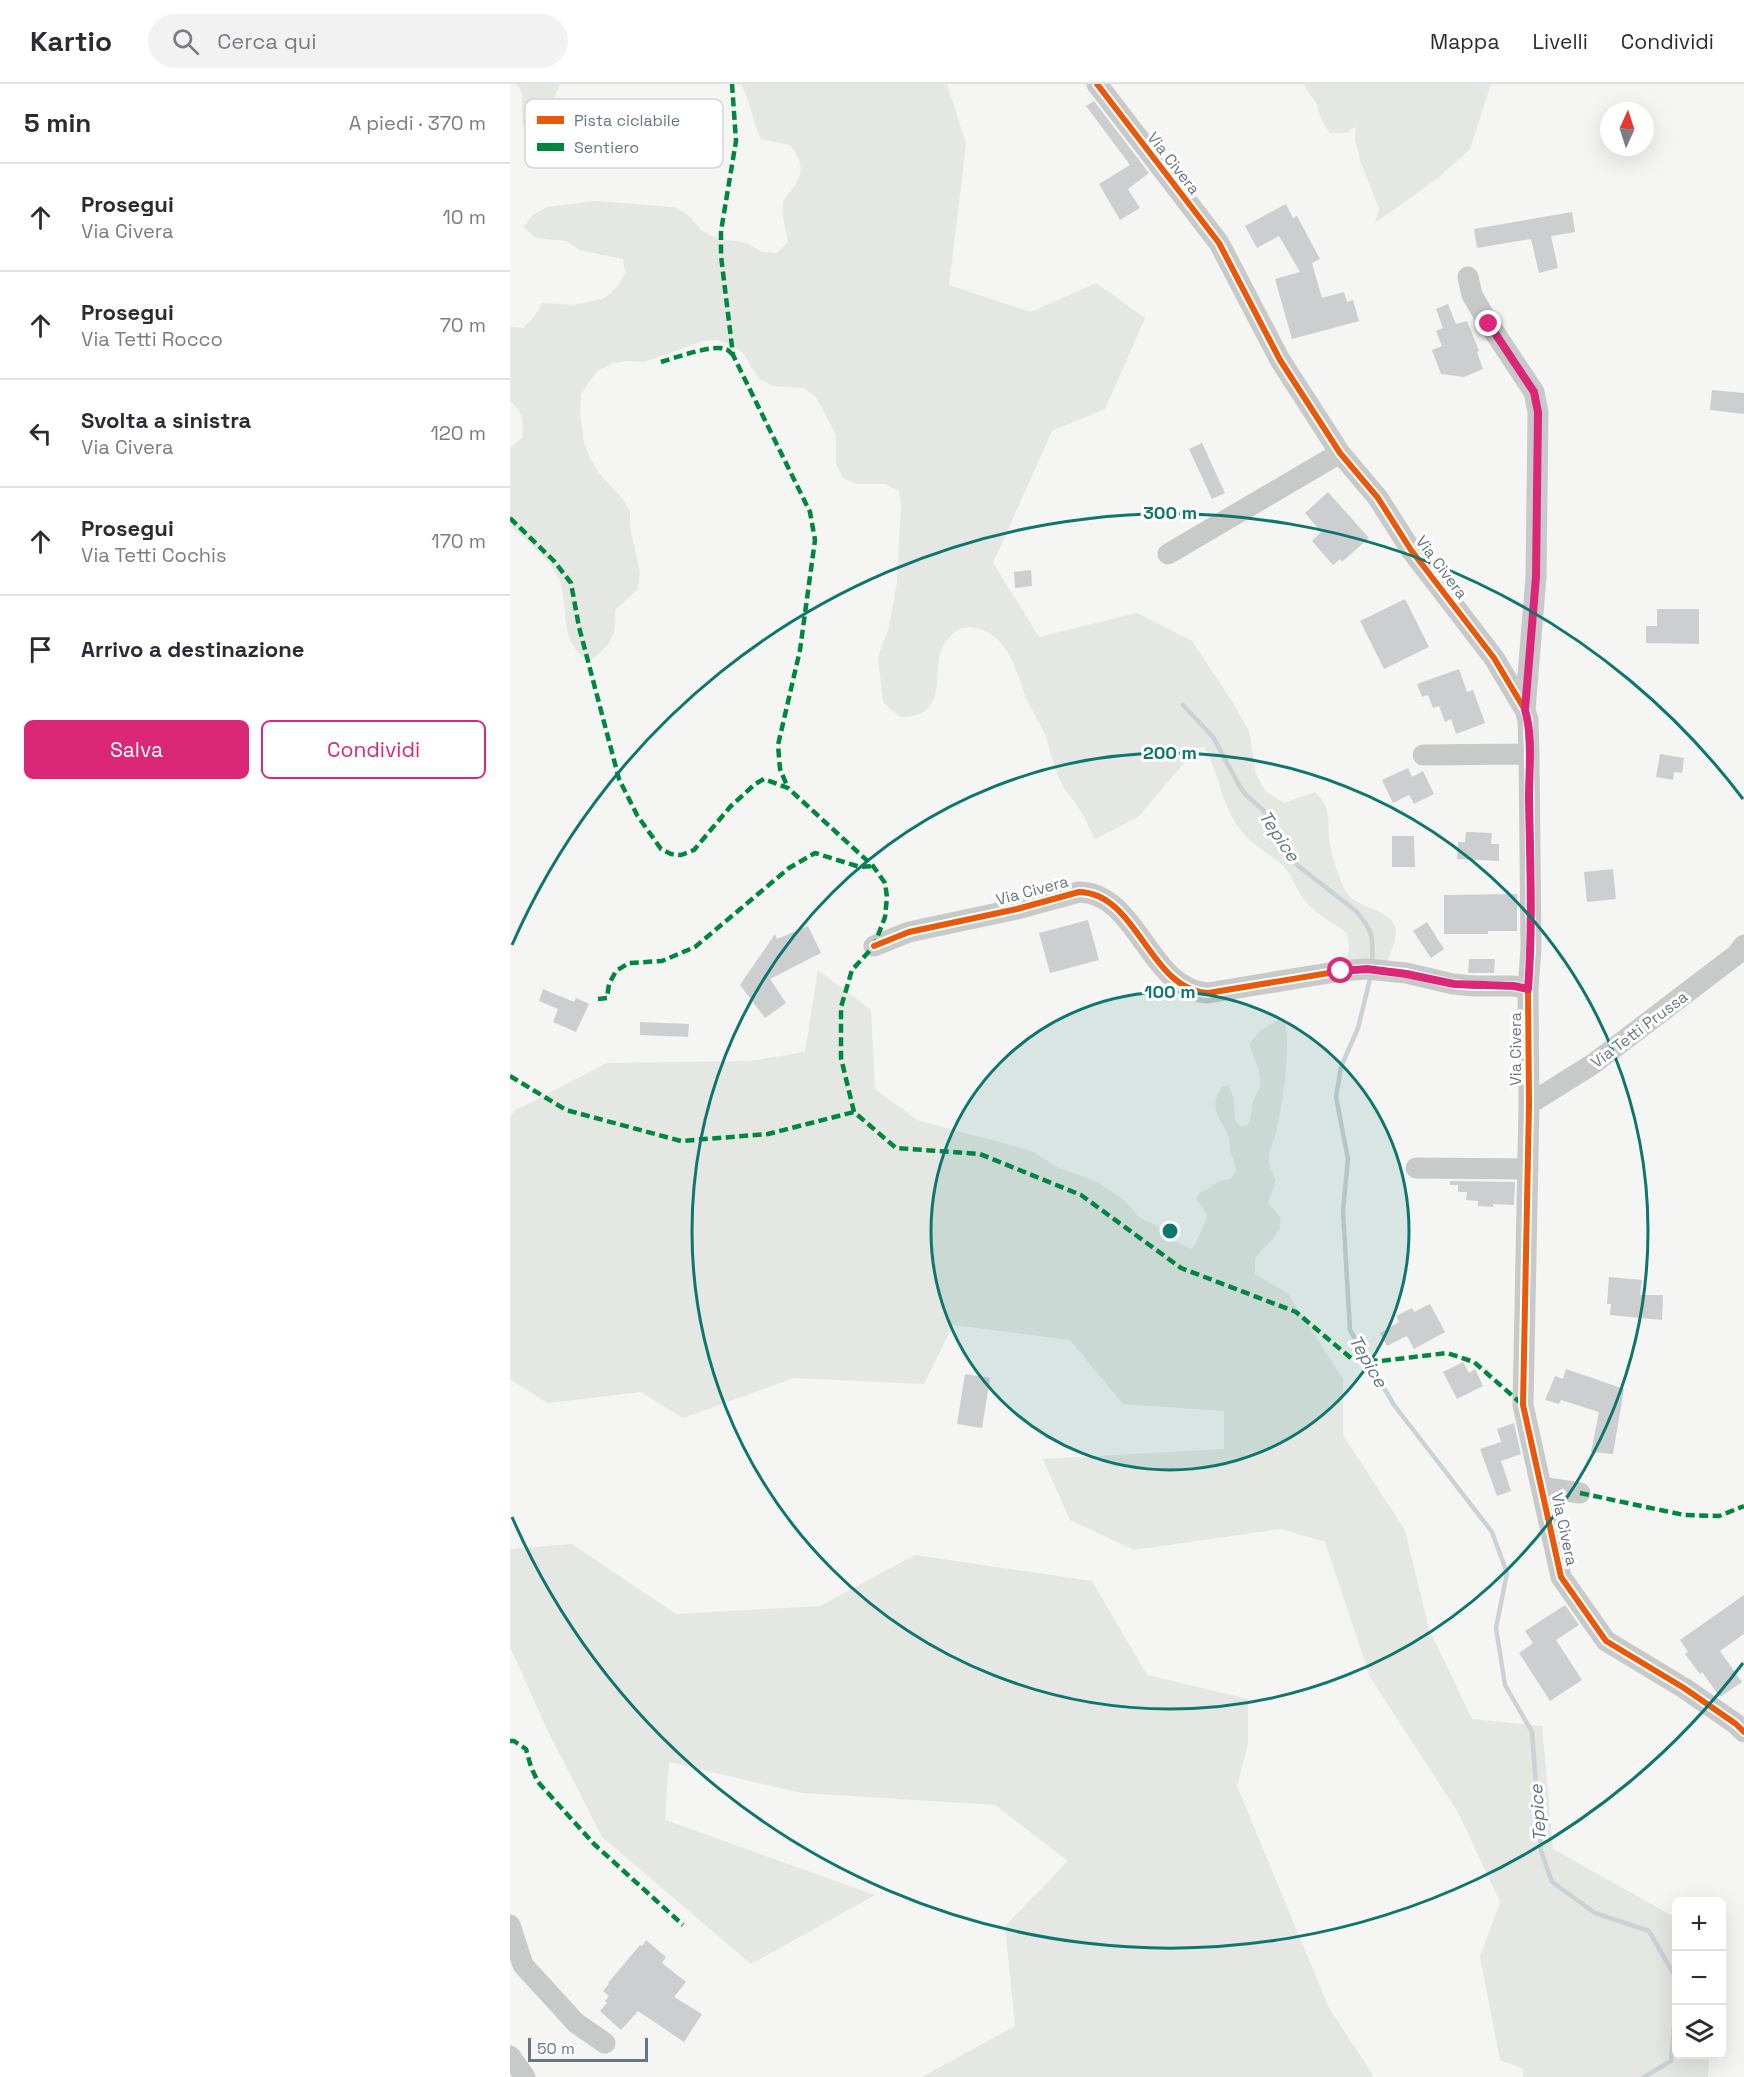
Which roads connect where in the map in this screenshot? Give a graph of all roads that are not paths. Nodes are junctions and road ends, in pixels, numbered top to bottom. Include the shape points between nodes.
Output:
1 (1097, 84) edge
2 (1468, 277) dead end
3 (1340, 453) junction
4 (1168, 554) dead end
5 (1525, 710) junction
6 (1529, 754) junction
7 (1423, 755) dead end
8 (1744, 945) edge
9 (874, 946) dead end
10 (1528, 989) junction
11 (1529, 1104) junction
12 (1416, 1168) dead end
13 (1528, 1169) junction
14 (1541, 1487) junction
15 (1580, 1493) dead end
16 (1742, 1725) edge
17 (510, 1925) edge
18 (604, 2043) dead end
19 (510, 2056) edge
20 (525, 2077) edge

1 - 3 street, Via Civera via 1218,243 1280,360
2 - 5 street via 1472,296 1534,392 1538,412 1536,577
3 - 4 street
3 - 5 street, Via Civera via 1378,498 1411,550 1494,658
5 - 6 street, Via Civera
6 - 7 street
6 - 10 street, Via Civera
8 - 11 street, Via Tetti Prussa via 1593,1064
9 - 10 street, Via Civera via 909,932 1089,892 1120,912 1175,980 1199,992 1371,969 1454,984
10 - 11 street, Via Civera
11 - 13 street, Via Civera
12 - 13 street
13 - 14 street, Via Civera via 1523,1405
14 - 15 street, Via Civera
14 - 16 street, Via Civera via 1561,1577 1606,1641
17 - 18 street via 523,1965 576,2023
19 - 20 street

